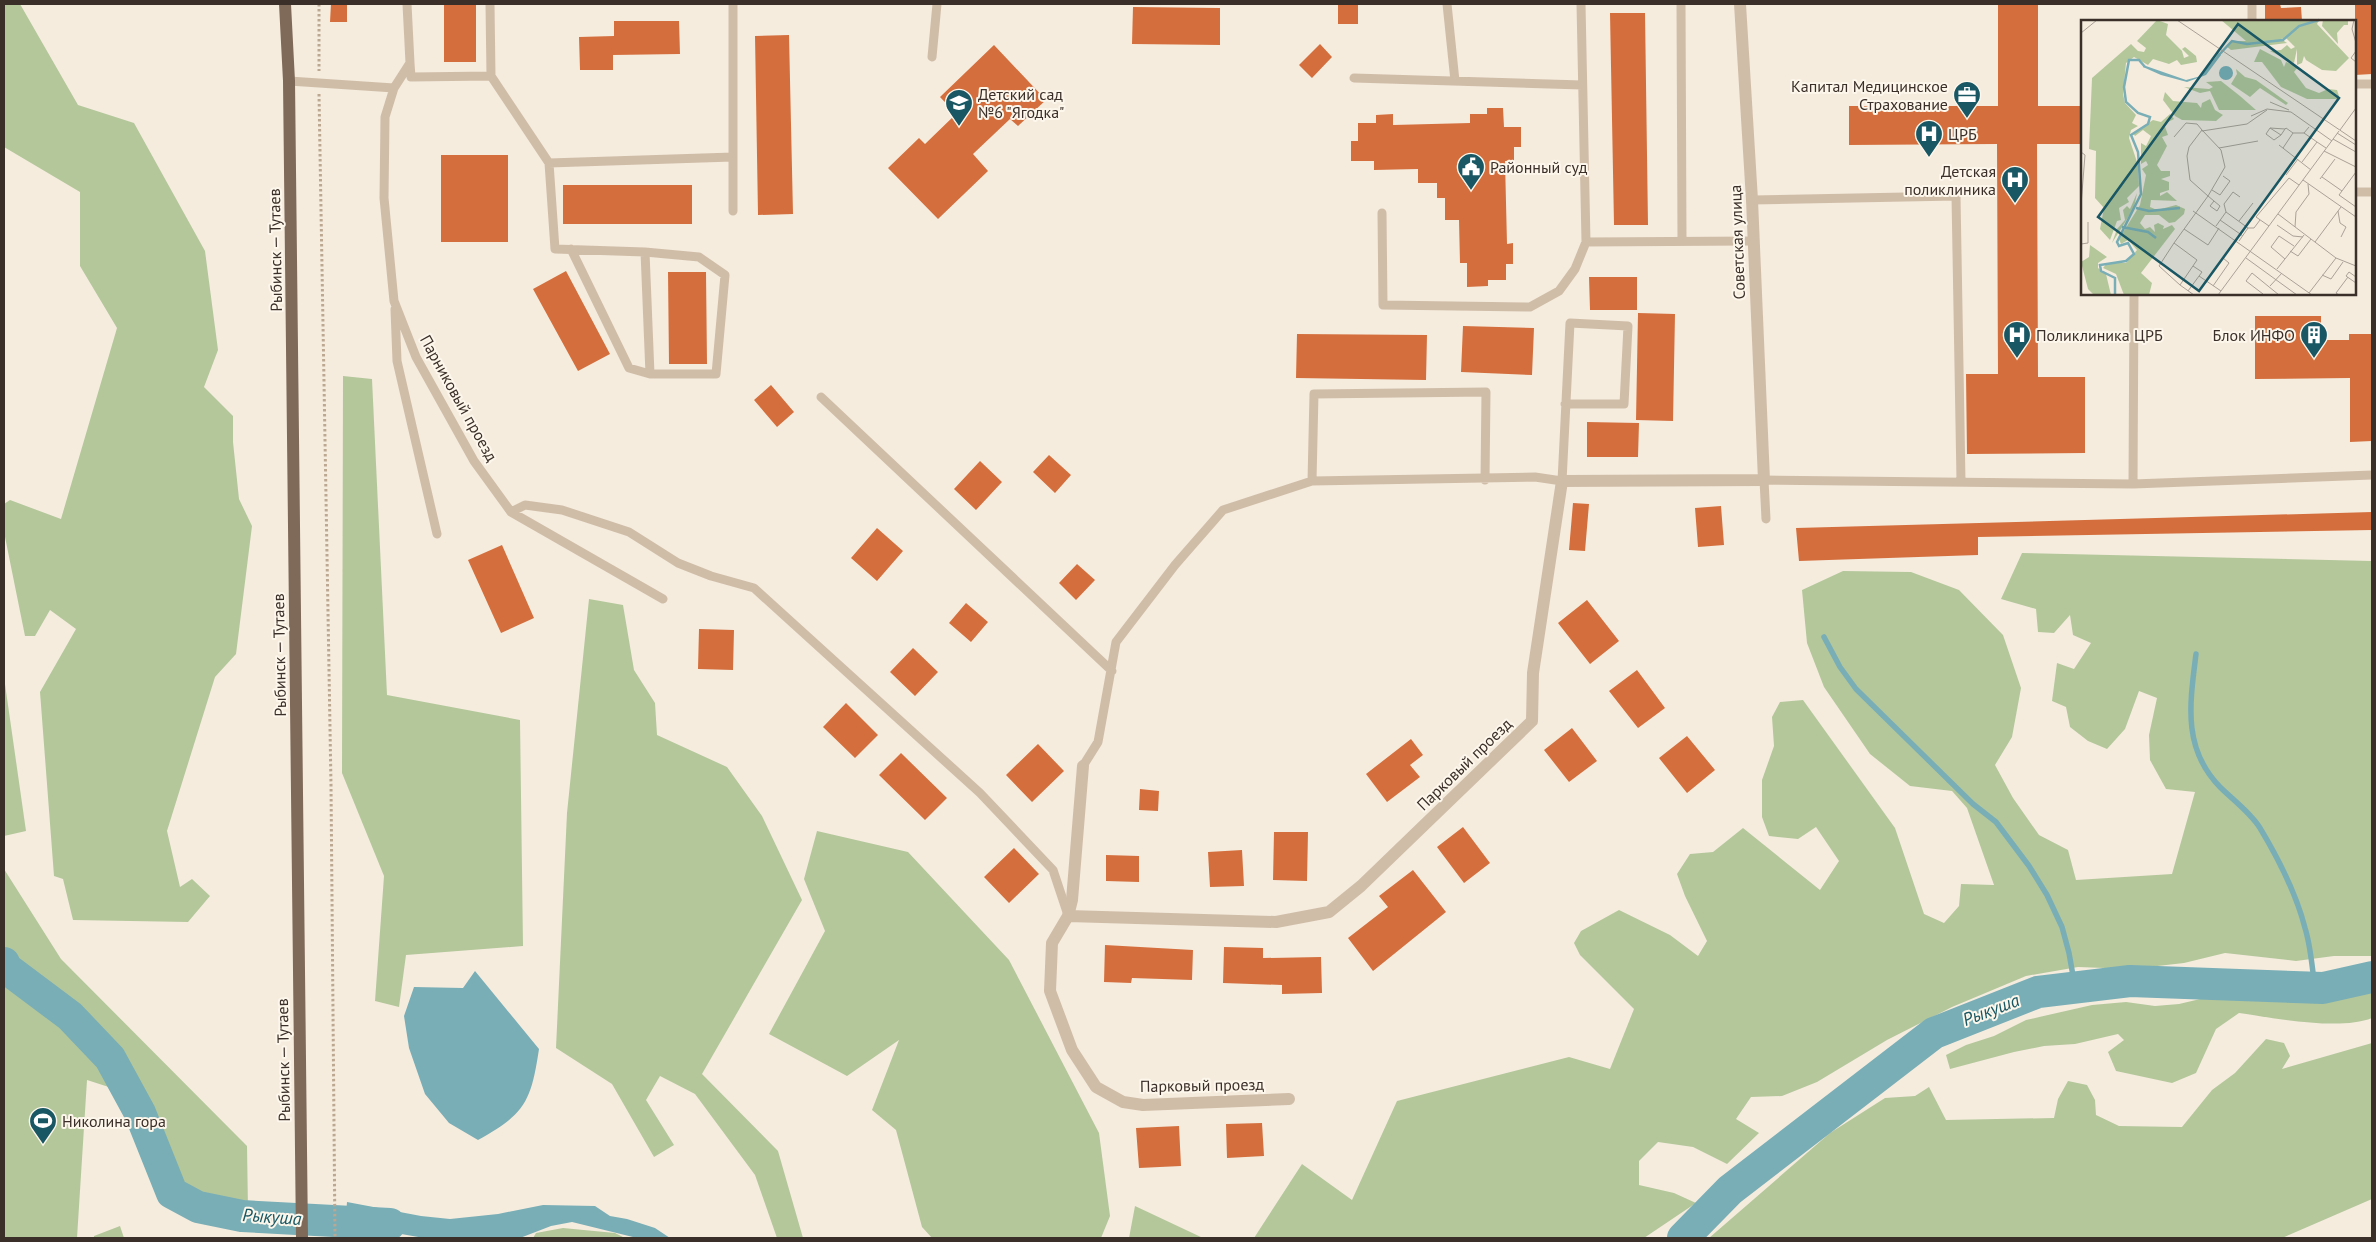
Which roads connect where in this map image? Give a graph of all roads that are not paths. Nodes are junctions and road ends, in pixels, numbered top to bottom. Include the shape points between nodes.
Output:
1 (286, 4) edge
2 (292, 4) edge
3 (407, 4) edge
4 (490, 4) edge
5 (733, 4) edge
6 (937, 4) edge
7 (1447, 4) edge
8 (1581, 4) edge
9 (1681, 4) edge
10 (1740, 4) edge
11 (2252, 4) edge
12 (2252, 20) edge
13 (932, 57) dead end
14 (410, 63) junction
15 (289, 76) junction
16 (491, 76) junction
17 (1354, 78) dead end
18 (1455, 81) junction
19 (1582, 84) junction
20 (2356, 84) edge
21 (2372, 84) edge
22 (394, 88) junction
23 (733, 157) junction
24 (549, 163) junction
25 (2356, 192) edge
26 (2372, 192) edge
27 (1752, 200) junction
28 (733, 211) dead end
29 (1382, 213) dead end
30 (1682, 241) junction
31 (1753, 241) junction
32 (1586, 242) junction
33 (571, 250) junction
34 (645, 252) junction
35 (2134, 295) edge
36 (394, 301) junction
37 (650, 374) junction
38 (821, 397) dead end
39 (1565, 404) junction
40 (2372, 475) edge
41 (1485, 480) junction
42 (1764, 480) junction
43 (1312, 481) junction
44 (1562, 481) junction
45 (1961, 481) junction
46 (2133, 484) junction
47 (511, 512) junction
48 (1766, 519) dead end
49 (437, 534) dead end
50 (663, 598) dead end
51 (1112, 671) junction
52 (1084, 766) joint
53 (1068, 916) junction
54 (1289, 1099) dead end
55 (302, 1238) edge

1 - 15 main road
2 - 15 main road
3 - 14 lane
4 - 16 lane
5 - 23 lane
6 - 13 lane
7 - 18 lane
8 - 19 lane
9 - 30 lane
10 - 27 street, Советская улица
11 - 12 lane
14 - 16 lane via 411,77
14 - 22 lane, Парниковый проезд
15 - 22 lane via 319,84
15 - 55 main road, Рыбинск — Тутаев
16 - 24 lane
17 - 18 lane
18 - 19 lane
19 - 32 lane
20 - 21 lane
22 - 36 lane, Парниковый проезд via 385,117 384,198
23 - 24 lane
23 - 28 lane
24 - 33 lane via 555,249
25 - 26 lane
27 - 31 street, Советская улица
27 - 45 lane via 1956,196
29 - 32 lane via 1383,305 1530,307 1559,291 1575,270
30 - 31 lane
30 - 32 lane
31 - 42 street, Советская улица
33 - 34 lane
33 - 37 lane via 629,368
34 - 37 lane
34 - 37 lane via 699,257 725,275 716,374
35 - 46 lane
36 - 47 lane, Парниковый проезд via 416,357 474,461
36 - 49 lane via 397,361
38 - 51 lane
39 - 39 lane via 1570,323 1628,326 1624,404
39 - 44 lane
40 - 46 lane
41 - 43 lane
41 - 43 lane via 1486,392 1314,394
41 - 44 lane via 1535,477
42 - 44 street
42 - 45 lane
42 - 48 lane
43 - 51 lane via 1224,510 1175,565 1116,642
44 - 53 street, Парковый проезд via 1533,673 1532,721 1360,886 1329,912 1276,922
45 - 46 lane
47 - 50 lane, Парниковый проезд
47 - 53 lane via 525,505 562,510 629,532 678,563 702,573 754,588 980,793 1053,870
51 - 52 lane via 1098,742
52 - 53 street, Парковый проезд
53 - 54 street, Парковый проезд via 1052,943 1050,991 1072,1050 1096,1087 1123,1102 1143,1105

